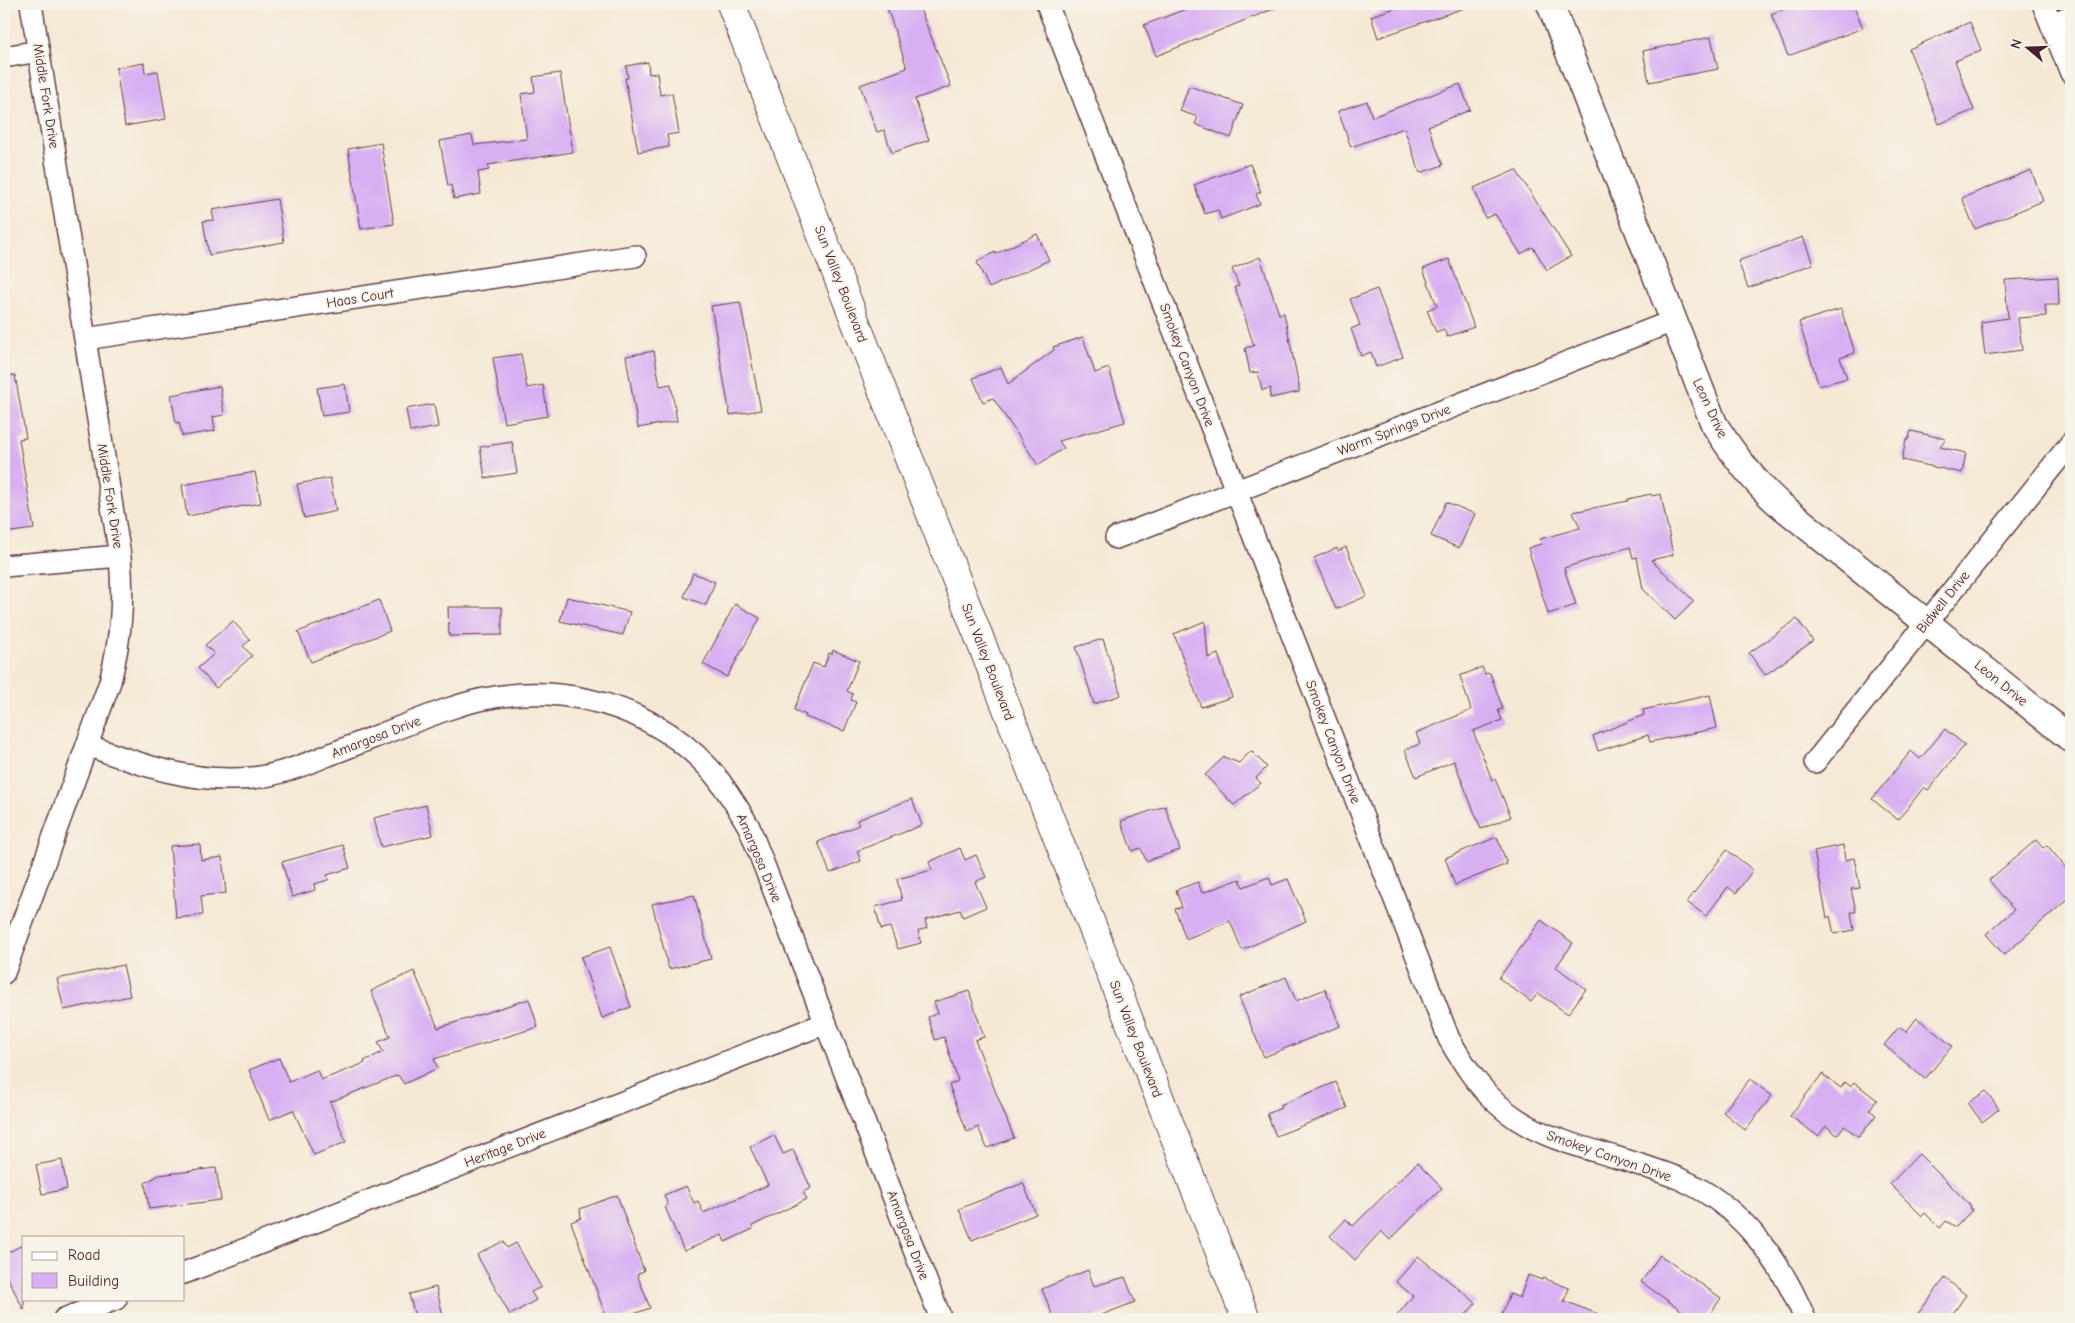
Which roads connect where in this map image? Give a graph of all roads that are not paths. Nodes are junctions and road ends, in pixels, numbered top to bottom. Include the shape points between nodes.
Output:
1 (31, 4) edge
2 (732, 4) edge
3 (1047, 4) edge
4 (1550, 4) edge
5 (2043, 4) edge
6 (2071, 16) edge
7 (2051, 24) junction
8 (39, 51) junction
9 (4, 57) edge
10 (2071, 72) edge
11 (635, 256) dead end
12 (1673, 321) junction
13 (85, 339) junction
14 (2071, 443) edge
15 (1236, 491) junction
16 (1116, 538) dead end
17 (120, 556) junction
18 (4, 566) edge
19 (1927, 623) junction
20 (2071, 739) edge
21 (87, 745) junction
22 (1815, 762) dead end
23 (4, 973) edge
24 (826, 1023) junction
25 (185, 1273) edge
26 (113, 1300) edge
27 (64, 1319) edge
28 (941, 1319) edge
29 (1246, 1319) edge
30 (1805, 1319) edge

1 - 8 street, Middle Fork Drive
2 - 29 main road, Sun Valley Boulevard
3 - 15 street, Smokey Canyon Drive
4 - 12 street, Leon Drive
5 - 7 street
6 - 7 street
7 - 10 street
8 - 9 street
8 - 13 street, Middle Fork Drive
11 - 13 street, Haas Court
12 - 15 street, Warm Springs Drive
12 - 19 street, Leon Drive via 1714,424 1733,456 1757,484
13 - 17 street, Middle Fork Drive
14 - 19 street, Bidwell Drive
15 - 16 street, Warm Springs Drive
15 - 30 street, Smokey Canyon Drive via 1449,1040 1466,1069 1489,1097 1516,1119 1548,1136 1681,1180 1716,1200 1749,1228 1774,1258
17 - 18 street
17 - 21 street, Middle Fork Drive via 123,597 120,641 110,682
19 - 20 street, Leon Drive
19 - 22 street, Bidwell Drive
21 - 23 street, Middle Fork Drive
21 - 24 street, Amargosa Drive via 176,775 214,779 253,778 288,770 483,698 524,693 566,695 605,703 644,719 678,741 708,768 732,797 749,827
24 - 25 street, Heritage Drive
24 - 28 street, Amargosa Drive
26 - 27 street

